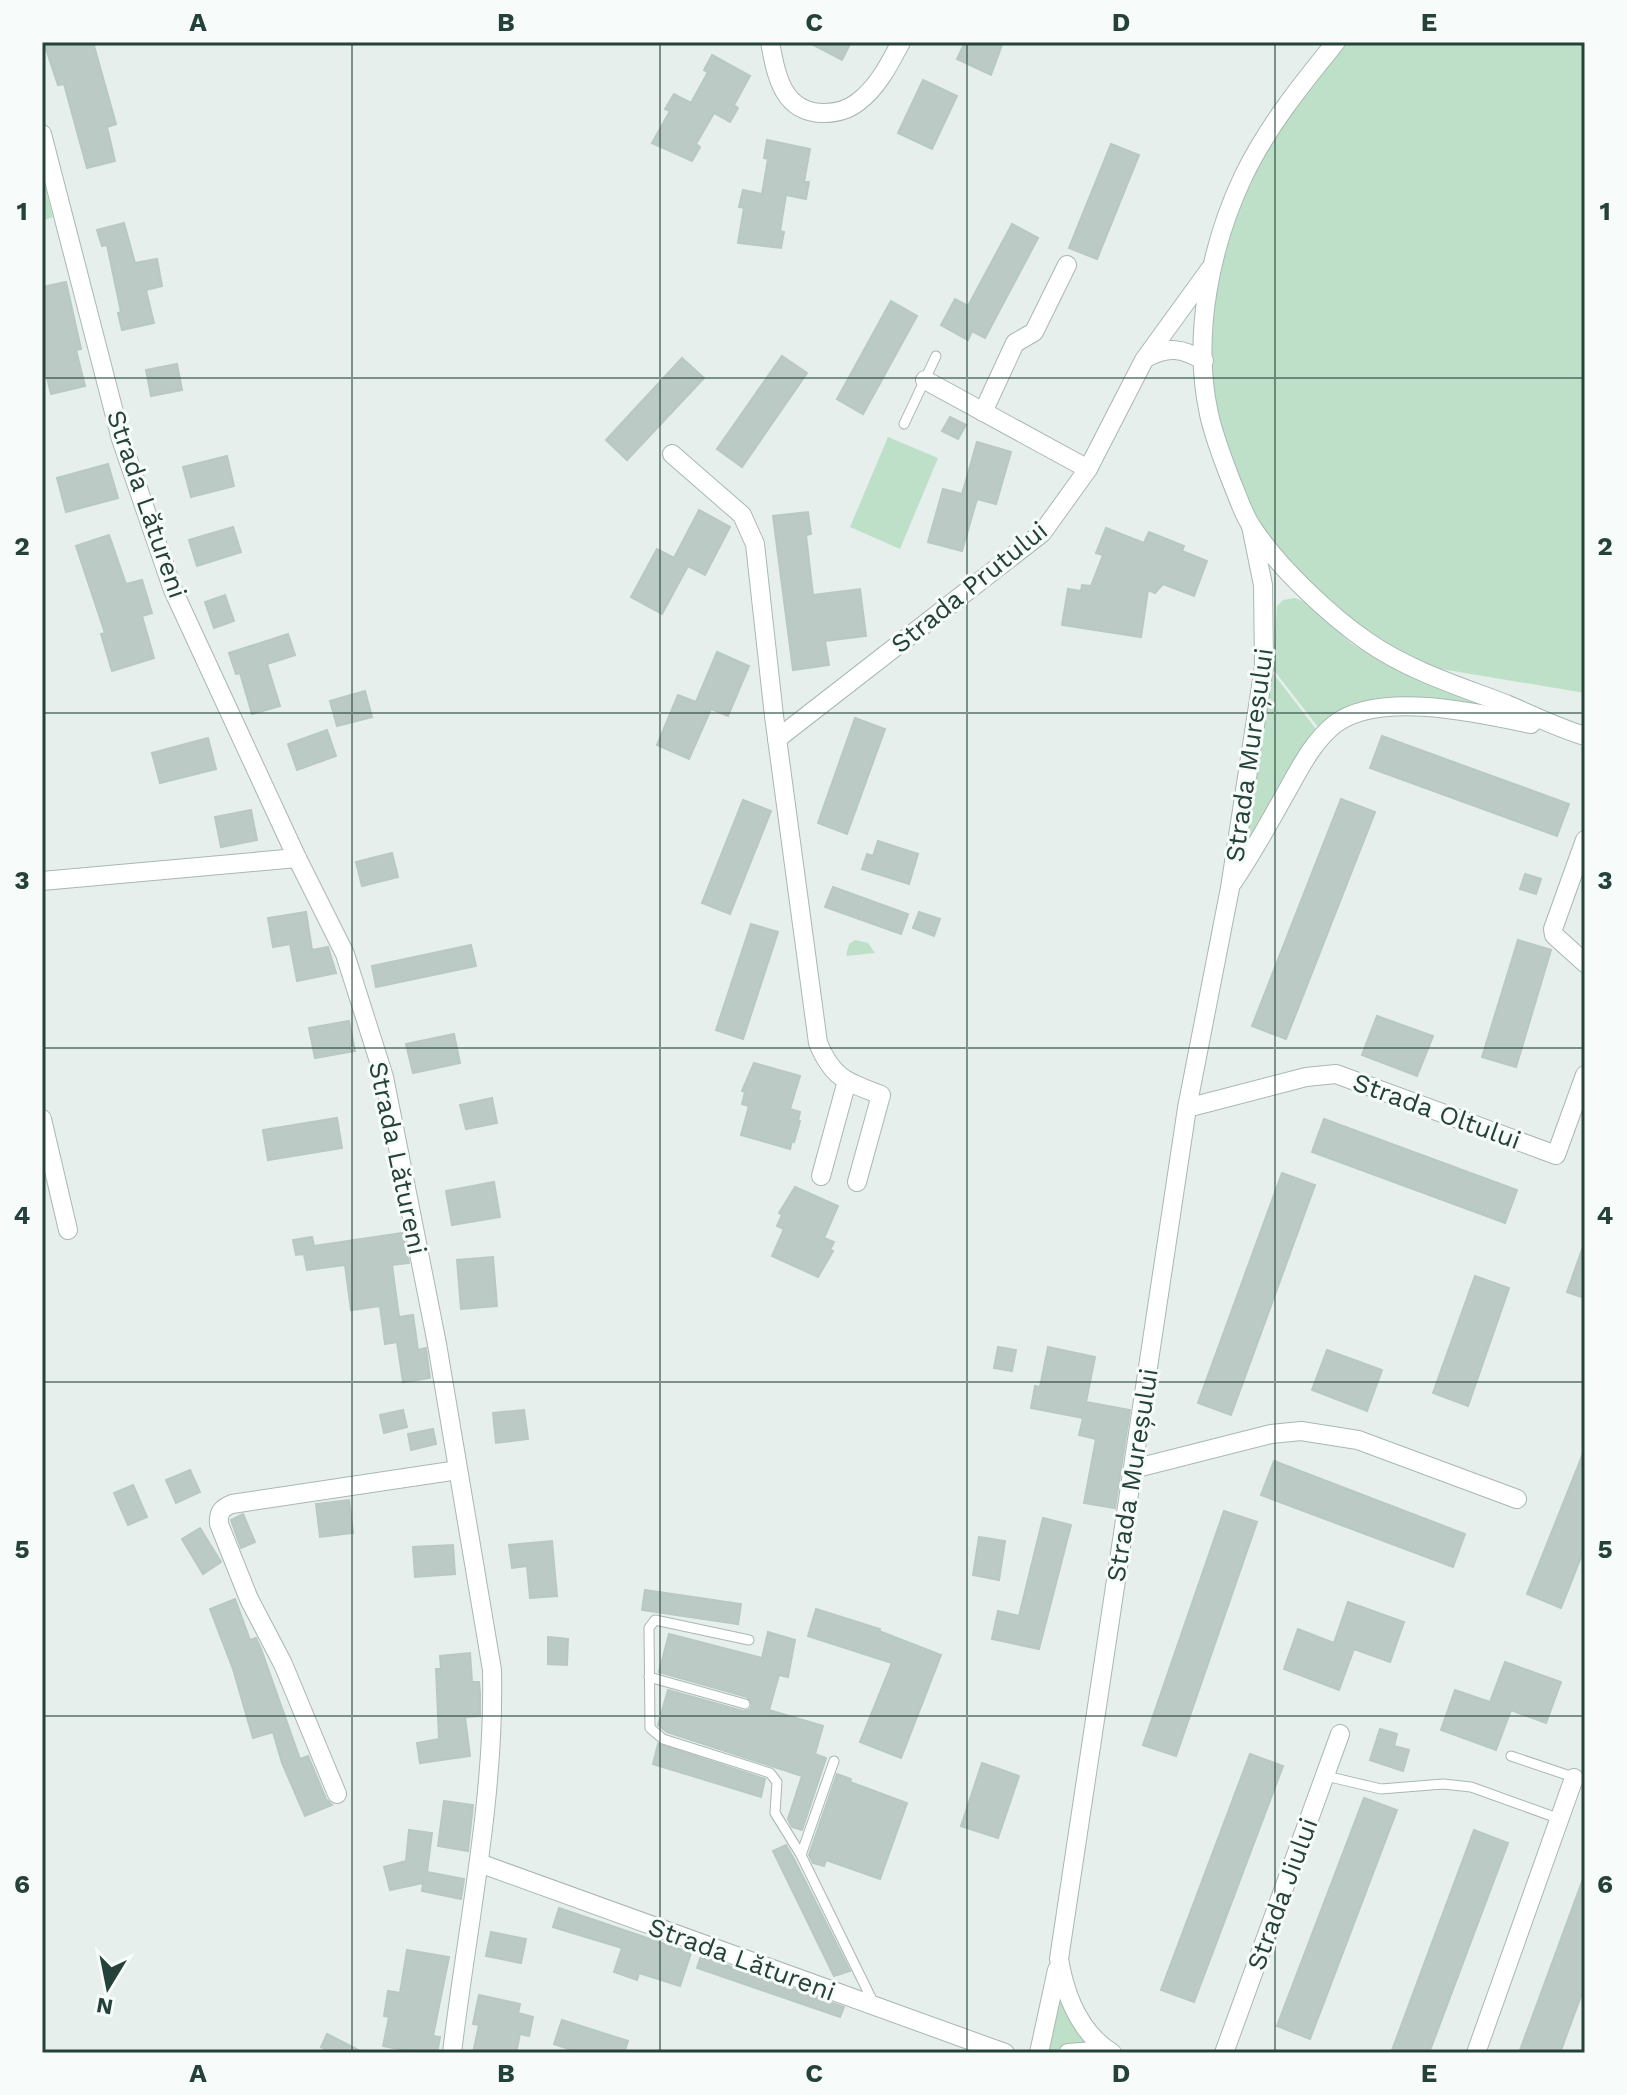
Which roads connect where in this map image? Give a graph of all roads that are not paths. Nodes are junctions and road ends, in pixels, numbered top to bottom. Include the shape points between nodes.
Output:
1 (770, 42) edge
2 (901, 42) edge
3 (1336, 42) edge
4 (42, 134) edge
5 (1067, 265) dead end
6 (1213, 265) junction
7 (936, 356) dead end
8 (1144, 360) junction
9 (1204, 361) junction
10 (925, 380) junction
11 (983, 412) junction
12 (904, 424) dead end
13 (672, 454) dead end
14 (1088, 469) junction
15 (1251, 526) junction
16 (1582, 735) edge
17 (777, 739) junction
18 (1585, 840) edge
19 (297, 858) junction
20 (42, 881) edge
21 (1230, 888) junction
22 (1585, 963) edge
23 (1585, 1075) edge
24 (847, 1081) junction
25 (1187, 1108) junction
26 (42, 1119) edge
27 (821, 1176) dead end
28 (857, 1182) dead end
29 (68, 1230) dead end
30 (1133, 1469) junction
31 (458, 1470) junction
32 (1517, 1499) dead end
33 (749, 1640) dead end
34 (649, 1677) junction
35 (745, 1704) dead end
36 (1340, 1734) dead end
37 (1511, 1756) dead end
38 (834, 1761) dead end
39 (1326, 1776) junction
40 (1580, 1780) edge
41 (337, 1794) dead end
42 (1560, 1819) junction
43 (801, 1855) junction
44 (479, 1863) junction
45 (1059, 1959) junction
46 (875, 2007) junction
47 (1110, 2051) edge
48 (452, 2053) edge
49 (1005, 2053) edge
50 (1039, 2053) edge
51 (1068, 2053) edge
52 (1224, 2053) edge
53 (1476, 2053) edge

1 - 2 street via 785,95 819,113 858,102
3 - 6 street via 1255,154
4 - 19 street, Strada Lătureni via 121,439 173,590
5 - 11 street via 1034,332 1015,343
6 - 8 street, Strada Prutului
6 - 9 street
7 - 10 lane
8 - 9 street via 1168,348
8 - 14 street, Strada Prutului
9 - 15 street via 1215,438
10 - 11 street
10 - 12 lane
11 - 14 street
13 - 17 street via 742,515 750,529
14 - 17 street, Strada Prutului via 1030,544
15 - 16 street via 1309,592 1367,642 1449,683
15 - 21 street, Strada Mureșului via 1263,585 1264,667
16 - 21 street, Strada Mureșului via 1446,710 1391,707 1354,713 1334,725 1307,755
17 - 24 street via 818,1043 834,1072
18 - 22 street via 1553,929
19 - 20 street
19 - 31 street, Strada Lătureni via 345,954 384,1077
21 - 25 street, Strada Mureșului
23 - 25 street, Strada Oltului via 1556,1155 1336,1074
24 - 27 street
24 - 28 street via 881,1095
25 - 30 street, Strada Mureșului
26 - 29 street
30 - 32 street via 1301,1431 1358,1440
30 - 45 street, Strada Mureșului
31 - 41 street via 232,1504 219,1516 249,1599 283,1664
31 - 44 street, Strada Lătureni via 492,1670 489,1776
33 - 34 lane via 655,1620 649,1628
34 - 35 lane
34 - 43 lane via 650,1728 663,1739 770,1773 777,1782 775,1813
36 - 39 street, Strada Jiului
37 - 40 lane
38 - 43 lane
39 - 42 lane via 1381,1789 1471,1787
39 - 52 street, Strada Jiului
40 - 42 street
42 - 53 street
43 - 46 lane
44 - 46 street, Strada Lătureni
44 - 48 street, Strada Lătureni
45 - 47 street, Strada Mureșului via 1074,2010
45 - 50 street
46 - 49 street, Strada Lătureni
47 - 51 street, Strada Mureșului

